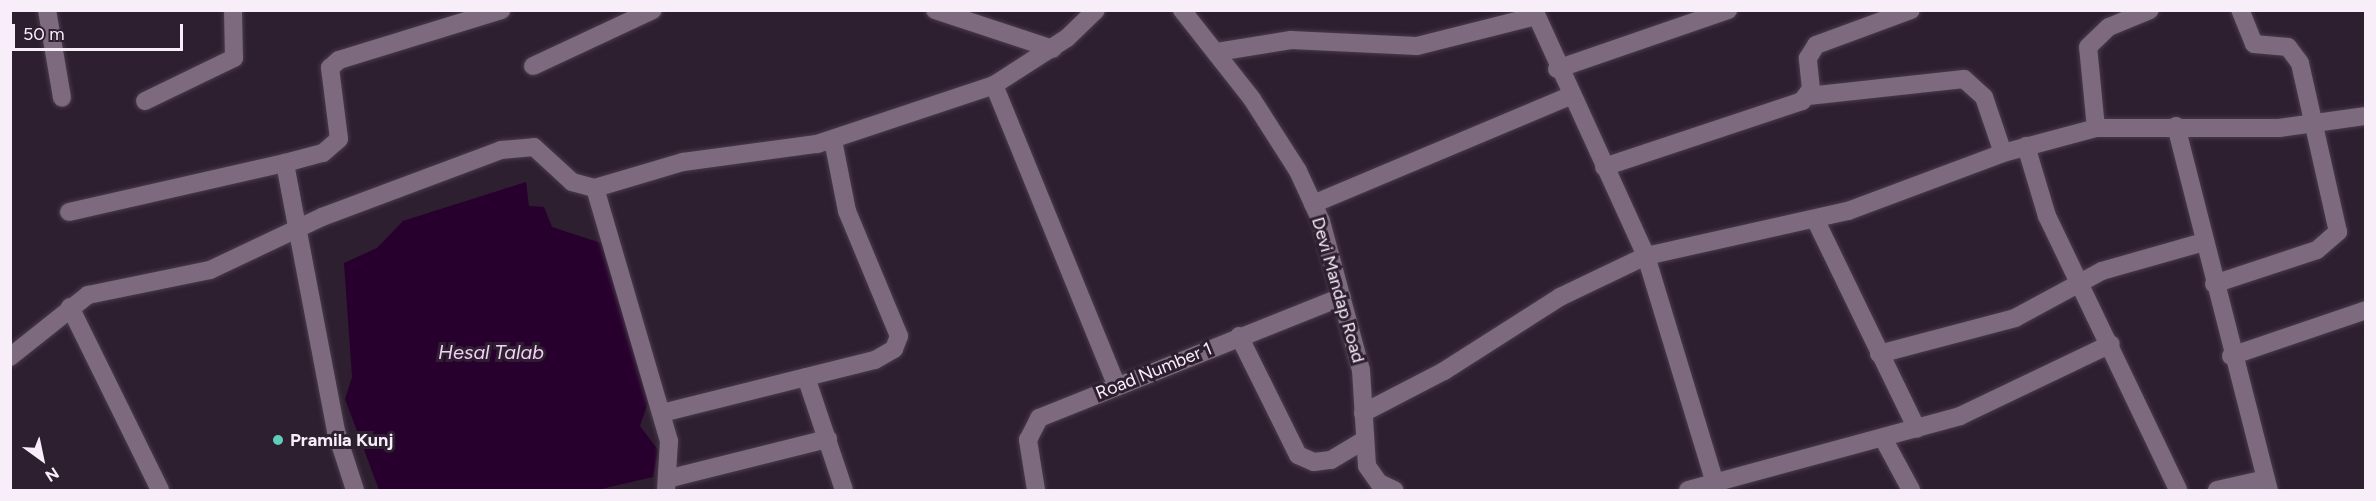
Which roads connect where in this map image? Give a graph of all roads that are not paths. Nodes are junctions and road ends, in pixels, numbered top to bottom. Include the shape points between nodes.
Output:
1 (47, 10) edge
2 (233, 10) edge
3 (502, 10) edge
4 (653, 10) edge
5 (935, 10) edge
6 (1096, 10) edge
7 (1182, 10) edge
8 (1728, 10) edge
9 (1911, 10) edge
10 (2150, 10) edge
11 (2240, 10) edge
12 (1535, 13) edge
13 (451, 18) edge
14 (1053, 48) junction
15 (1217, 52) junction
16 (533, 66) dead end
17 (1557, 69) junction
18 (994, 85) junction
19 (1570, 96) junction
20 (1808, 96) junction
21 (62, 98) dead end
22 (145, 101) dead end
23 (2366, 116) edge
24 (2315, 123) junction
25 (2176, 126) junction
26 (2096, 128) junction
27 (833, 140) junction
28 (2026, 146) junction
29 (2004, 153) junction
30 (285, 163) junction
31 (1604, 166) junction
32 (595, 188) junction
33 (1313, 204) junction
34 (69, 212) dead end
35 (1815, 219) junction
36 (299, 229) junction
37 (2204, 242) junction
38 (1646, 256) junction
39 (2079, 280) junction
40 (2214, 284) junction
41 (1342, 297) junction
42 (70, 308) junction
43 (2366, 310) edge
44 (1239, 336) junction
45 (2111, 344) junction
46 (1879, 354) junction
47 (2231, 356) junction
48 (10, 357) edge
49 (806, 377) junction
50 (1117, 386) junction
51 (662, 413) junction
52 (1363, 413) junction
53 (1917, 429) junction
54 (828, 439) junction
55 (1884, 440) junction
56 (1363, 441) junction
57 (667, 485) edge
58 (1715, 485) edge
59 (2267, 485) edge
60 (1381, 488) edge
61 (160, 490) edge
62 (355, 490) edge
63 (844, 490) edge
64 (1036, 490) edge
65 (1688, 490) edge
66 (1911, 490) edge
67 (2178, 490) edge
68 (2217, 490) edge

1 - 21 street
2 - 22 street via 234,58
3 - 13 street
4 - 16 street
5 - 14 street
6 - 14 street
7 - 15 street, Devi Mandap Road
8 - 17 street
9 - 20 street via 1815,45 1808,58
10 - 26 street via 2109,27 2088,46
11 - 24 street via 2254,44 2295,52
12 - 15 street via 1418,46 1291,40
12 - 17 street
13 - 30 street via 335,64 330,77 339,139 323,153
14 - 18 street
15 - 33 street, Devi Mandap Road via 1282,143
17 - 19 street
18 - 27 street
18 - 50 street
19 - 31 street
19 - 33 street
20 - 29 street via 1964,79 1984,97
20 - 31 street
23 - 24 street
24 - 25 street via 2232,129
24 - 40 street via 2338,222 2333,241
25 - 26 street
25 - 37 street
26 - 28 street
27 - 32 street via 683,162
27 - 49 street via 847,212 898,336 885,356
28 - 29 street
28 - 39 street via 2048,216
29 - 35 street
30 - 34 street
30 - 36 street
31 - 38 street
32 - 36 street via 572,182 547,155 520,145
32 - 51 street
33 - 41 street, Devi Mandap Road
35 - 38 street
35 - 46 street
36 - 42 street via 210,270 102,290
36 - 62 street via 336,431
37 - 39 street
37 - 40 street
38 - 52 street via 1560,297 1444,371
38 - 58 street
39 - 45 street
39 - 46 street via 2015,318
40 - 47 street
41 - 44 street, Road Number 1
41 - 52 street, Devi Mandap Road via 1361,370
42 - 48 street
42 - 61 street
43 - 47 street
44 - 50 street, Road Number 1
44 - 56 street via 1298,455 1314,462 1331,460
45 - 53 street via 2037,383
45 - 67 street
46 - 53 street
47 - 59 street
49 - 51 street
49 - 54 street
50 - 64 street, Road Number 1 via 1039,418 1030,428
51 - 57 street via 669,441
52 - 56 street, Devi Mandap Road
53 - 55 street
54 - 57 street
54 - 63 street
55 - 58 street
55 - 66 street
56 - 60 street, Devi Mandap Road via 1367,466
58 - 65 street
59 - 68 street

